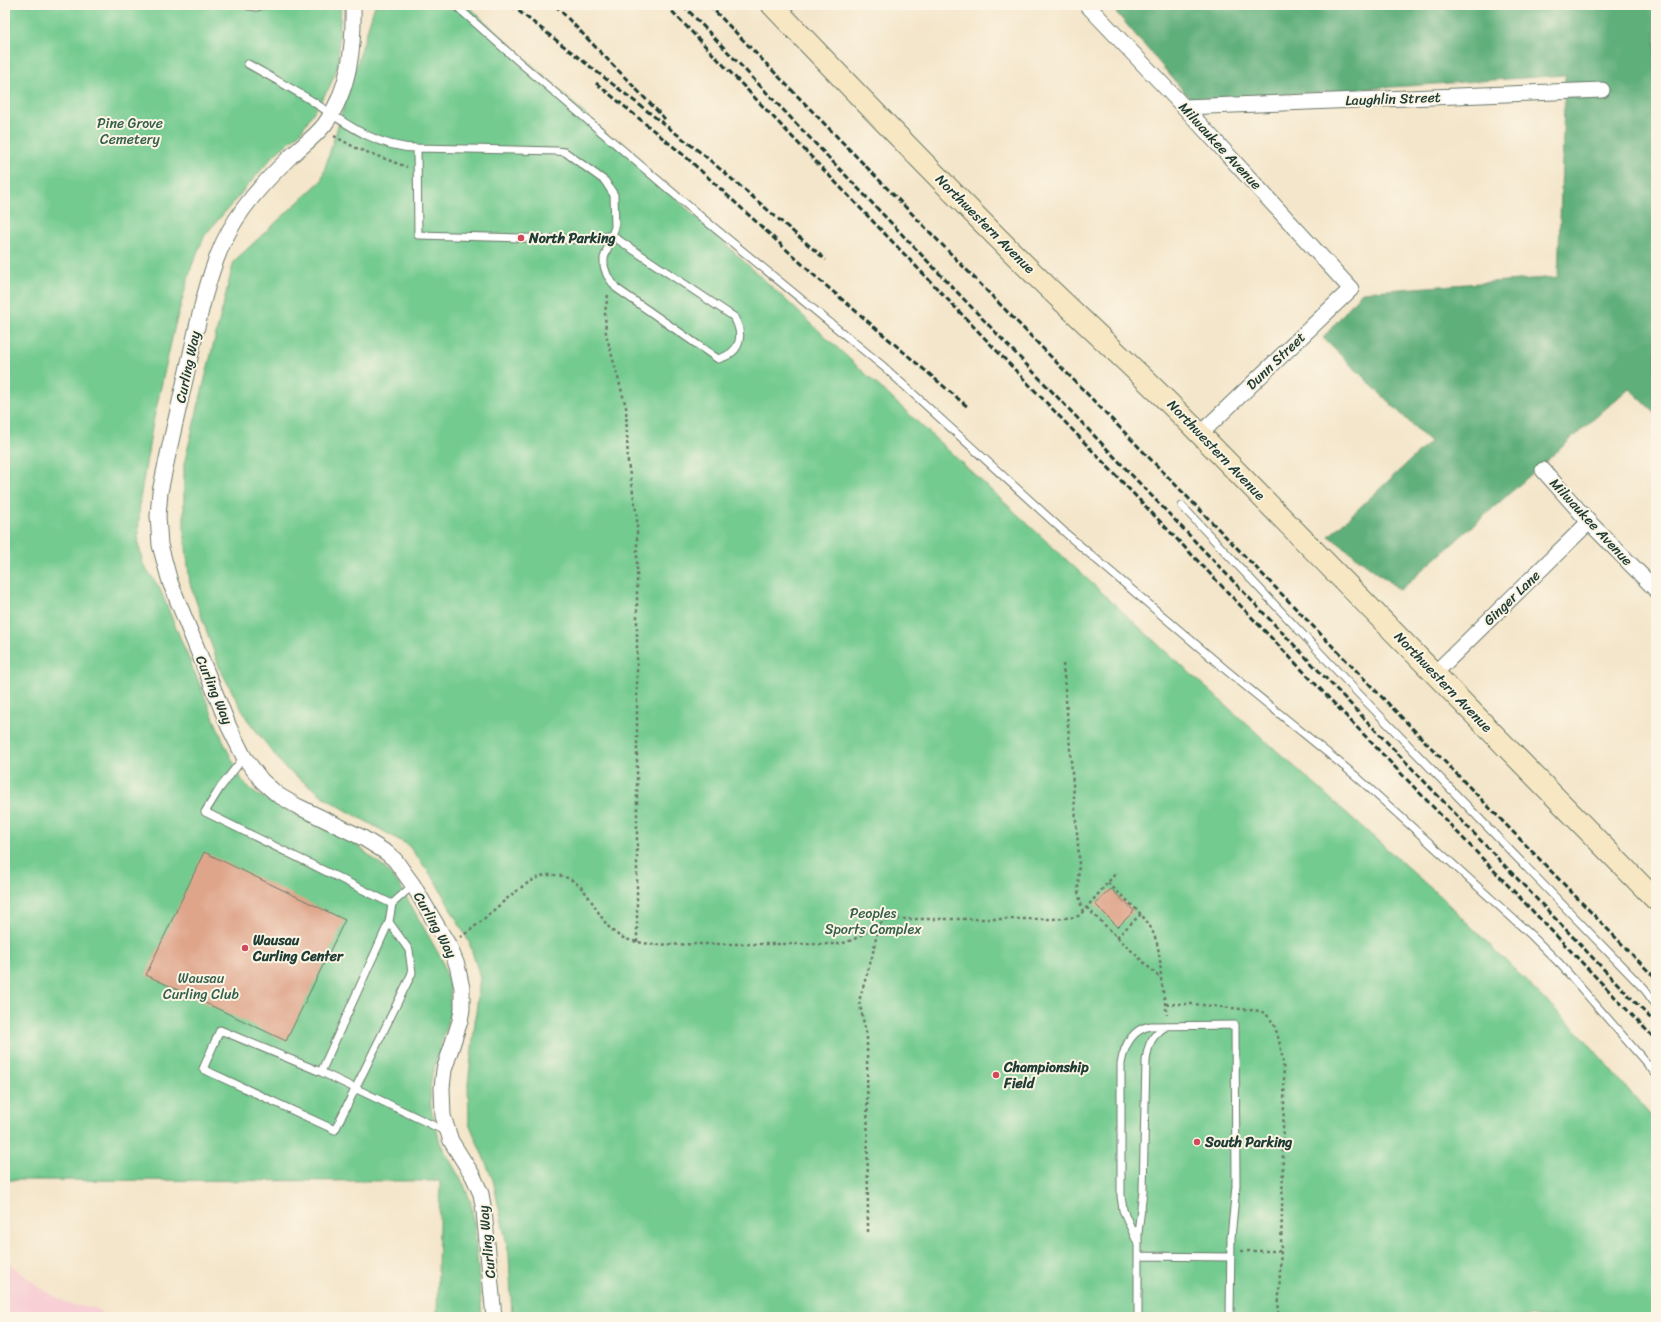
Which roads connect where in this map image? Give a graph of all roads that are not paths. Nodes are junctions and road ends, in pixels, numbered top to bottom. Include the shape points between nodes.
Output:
1 (264, 5) edge
2 (353, 5) edge
3 (456, 5) edge
4 (772, 5) edge
5 (1087, 5) edge
6 (248, 6) edge
7 (248, 64) dead end
8 (1602, 90) dead end
9 (1184, 108) junction
10 (330, 115) junction
11 (417, 148) junction
12 (611, 235) junction
13 (1351, 289) joint
14 (1200, 434) junction
15 (1543, 470) dead end
16 (1182, 506) dead end
17 (1589, 522) junction
18 (1656, 590) edge
19 (1435, 673) junction
20 (244, 757) junction
21 (413, 885) junction
22 (1656, 900) edge
23 (392, 904) junction
24 (389, 922) junction
25 (1656, 1005) edge
26 (1168, 1024) junction
27 (321, 1072) junction
28 (1656, 1074) edge
29 (356, 1088) junction
30 (447, 1132) junction
31 (1138, 1244) junction
32 (1231, 1254) junction
33 (1138, 1256) junction
34 (494, 1317) edge
35 (1138, 1317) edge
36 (1230, 1317) edge

1 - 6 lane
2 - 10 street, Curling Way via 353,48 350,64 340,95
3 - 28 lane via 706,222 884,367 1070,537 1357,777 1531,935 1561,965
4 - 14 street, Northwestern Avenue via 1024,264
5 - 9 street, Milwaukee Avenue
7 - 10 lane via 313,102
8 - 9 street, Laughlin Street
9 - 13 street, Milwaukee Avenue
10 - 11 lane via 377,141
10 - 20 street, Curling Way via 314,136 259,189 236,219 224,242 200,312 160,492 159,535 168,575
11 - 12 lane via 565,152 605,181 614,195 615,227
11 - 12 lane via 418,235 594,240
12 - 12 lane via 604,266 607,276 616,288 718,359 737,349 740,327 734,317
13 - 14 street, Dunn Street
14 - 19 street, Northwestern Avenue
15 - 17 street, Milwaukee Avenue
16 - 25 lane via 1356,691 1645,990
17 - 18 street, Milwaukee Avenue
17 - 19 street, Ginger Lane
19 - 22 street, Northwestern Avenue
20 - 21 street, Curling Way via 278,795 377,846 395,860
20 - 23 lane via 205,812
21 - 23 lane
21 - 30 street, Curling Way via 448,944 460,972 463,999 460,1021 443,1078 442,1107
23 - 24 lane
24 - 27 lane
24 - 29 lane via 409,950 412,973
26 - 31 lane via 1154,1035 1146,1061 1143,1191
26 - 31 lane via 1145,1027 1136,1032 1126,1045 1122,1059 1122,1202
26 - 32 lane via 1235,1025 1236,1186
27 - 29 lane
27 - 29 lane via 220,1030 203,1069 335,1130
29 - 30 lane
30 - 34 street, Curling Way via 481,1194
31 - 33 lane
32 - 33 lane
32 - 36 lane
33 - 35 lane

